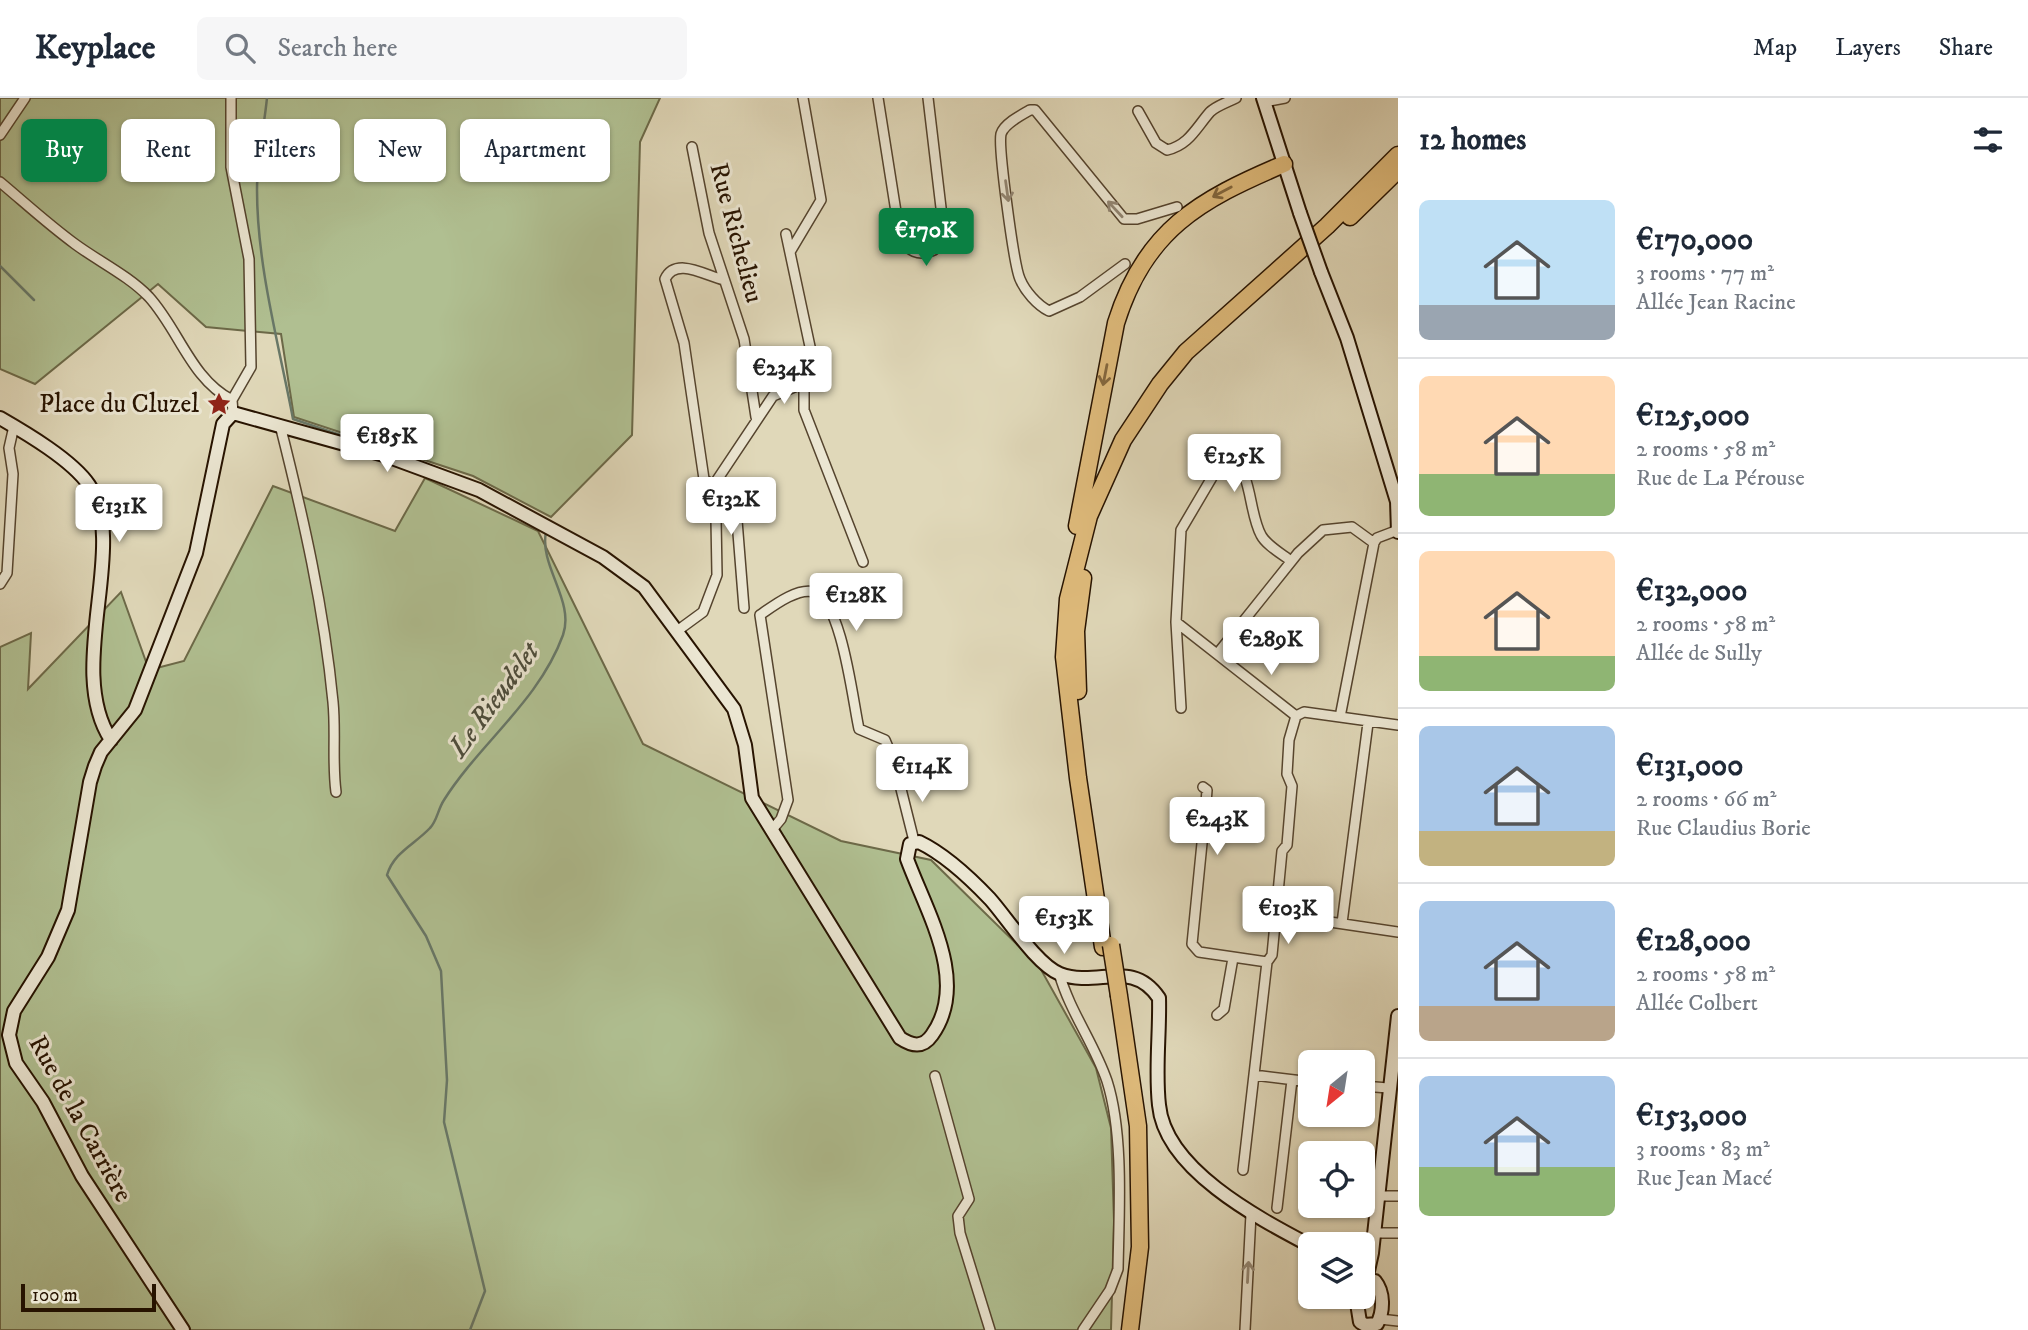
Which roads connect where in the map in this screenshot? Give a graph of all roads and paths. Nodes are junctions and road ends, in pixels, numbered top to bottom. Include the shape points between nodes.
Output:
1 (25, 98) edge
2 (230, 98) edge
3 (803, 98) edge
4 (878, 98) edge
5 (928, 98) edge
6 (1236, 98) edge
7 (1285, 98) edge
8 (1263, 100) edge
9 (1138, 111) dead end
10 (0, 135) edge
11 (692, 148) dead end
12 (1398, 155) edge
13 (1284, 164) junction
14 (1398, 170) edge
15 (1398, 180) edge
16 (0, 182) edge
17 (1370, 199) junction
18 (1177, 206) dead end
19 (786, 234) dead end
20 (790, 253) junction
21 (1125, 264) dead end
22 (724, 280) junction
23 (804, 383) junction
24 (233, 407) junction
25 (756, 417) junction
26 (0, 418) edge
27 (280, 425) junction
28 (14, 426) junction
29 (712, 486) junction
30 (1397, 503) edge
31 (1398, 531) edge
32 (1374, 543) junction
33 (1291, 561) junction
34 (863, 562) dead end
35 (0, 584) edge
36 (1068, 599) junction
37 (744, 608) dead end
38 (1176, 622) junction
39 (677, 631) junction
40 (1218, 653) junction
41 (1181, 708) dead end
42 (1296, 716) junction
43 (1340, 717) junction
44 (1368, 723) junction
45 (1398, 725) edge
46 (111, 740) junction
47 (893, 759) dead end
48 (897, 773) dead end
49 (1203, 787) dead end
50 (335, 792) dead end
51 (771, 831) junction
52 (914, 841) junction
53 (1276, 914) junction
54 (1342, 923) junction
55 (1398, 932) edge
56 (1107, 946) junction
57 (1233, 958) junction
58 (1268, 961) junction
59 (1059, 974) junction
60 (1114, 996) junction
61 (1217, 1015) dead end
62 (1398, 1016) edge
63 (1396, 1045) edge
64 (1254, 1075) junction
65 (935, 1076) dead end
66 (1293, 1080) junction
67 (1298, 1081) edge
68 (1376, 1087) edge
69 (1388, 1088) junction
70 (1242, 1170) dead end
71 (1377, 1196) junction
72 (1398, 1196) edge
73 (1277, 1208) dead end
74 (1251, 1214) junction
75 (1373, 1232) edge
76 (1375, 1233) edge
77 (1398, 1233) edge
78 (1298, 1239) edge
79 (1375, 1287) edge
80 (1375, 1308) edge
81 (1398, 1321) edge
82 (1368, 1325) edge
83 (183, 1330) edge
84 (990, 1330) edge
85 (1083, 1330) edge
86 (1124, 1330) edge
87 (1130, 1330) edge
88 (1245, 1330) edge

1 - 10 street
2 - 24 street via 231,167 249,259 251,354 251,367
3 - 20 street via 821,200
4 - 5 street via 900,237 909,249 922,253 934,250 944,233
6 - 9 street via 1212,110 1197,131 1179,147 1167,150 1156,143
7 - 8 street
8 - 13 street
11 - 22 street, Rue Richelieu via 709,233
12 - 36 highway via 1328,226 1221,319 1160,384 1106,471 1088,516
13 - 30 street, bridge via 1347,338
13 -> 36 highway via 1223,191 1179,220 1142,262 1126,293 1099,406 1069,566
14 - 17 highway
15 - 17 highway
16 - 24 street via 72,243 148,295 172,326 183,351
17 - 56 highway via 1187,367 1126,451 1097,518 1080,593 1076,668
18 -> 21 street via 1124,219 1035,110 1003,130 1003,163 1020,279 1040,307 1049,311 1080,298
19 - 20 street
20 - 23 street via 812,356
22 - 25 street, Rue Richelieu via 744,339
22 - 29 street via 678,268 665,279 684,343 704,479
23 - 25 street via 772,396
23 - 34 street via 804,410
24 - 27 street
24 - 46 street, Rue de la Carrière via 223,424 203,527 178,602 135,710
25 - 29 street
26 - 28 street
27 - 39 street via 479,489 603,557 644,587
27 - 50 street via 306,525 324,631 333,704
28 - 35 street via 9,448 13,474 7,573
28 - 46 street via 76,470 96,500 102,553 93,670 97,708
29 - 37 street via 733,500 736,508
29 - 39 street via 707,495 716,519 718,575 704,612
30 - 31 street
31 - 32 street
32 - 33 street via 1352,527 1324,530
32 - 43 street
33 - 38 street via 1261,537 1252,499 1236,459 1228,454 1181,530
33 - 40 street
36 - 56 highway via 1064,657 1068,702
38 - 40 street
38 - 41 street
39 - 51 street via 734,709 745,745 752,798
40 - 42 street
42 - 43 street via 1304,712
42 - 53 street via 1289,740 1287,774 1292,786
43 - 44 street
44 - 45 street
44 - 54 street
46 - 83 street, Rue de la Carrière via 101,752 90,782 68,910 48,957 14,1011 10,1045 82,1176
47 - 51 street via 885,740 859,729 842,639 822,597 804,592 760,615 788,800
48 - 52 street
49 - 57 street via 1206,803 1192,944 1199,952
51 - 52 street via 882,1014 909,1044 927,1041 935,1030 948,979 907,859 907,849
52 - 59 street via 924,844 988,897
53 - 54 street
53 - 58 street
54 - 55 street
56 - 60 highway, bridge
57 - 58 street
57 - 61 street via 1224,1009
58 - 64 street
59 - 74 street via 1138,976 1150,986 1158,998 1159,1107 1165,1126 1202,1175
59 - 85 street via 1104,1074 1116,1129 1118,1269 1110,1290
60 - 86 highway via 1131,1152 1131,1258
60 - 87 highway via 1138,1126 1140,1247
62 - 63 street
63 - 69 street
64 - 66 street
64 - 70 street
65 - 84 street via 969,1199 958,1216 960,1233
66 - 67 street
66 - 73 street
68 - 69 street
69 - 71 street
71 - 72 street
71 - 75 street
74 - 78 street
88 -> 74 street
76 - 77 street
79 - 80 street via 1381,1293
81 - 82 street

